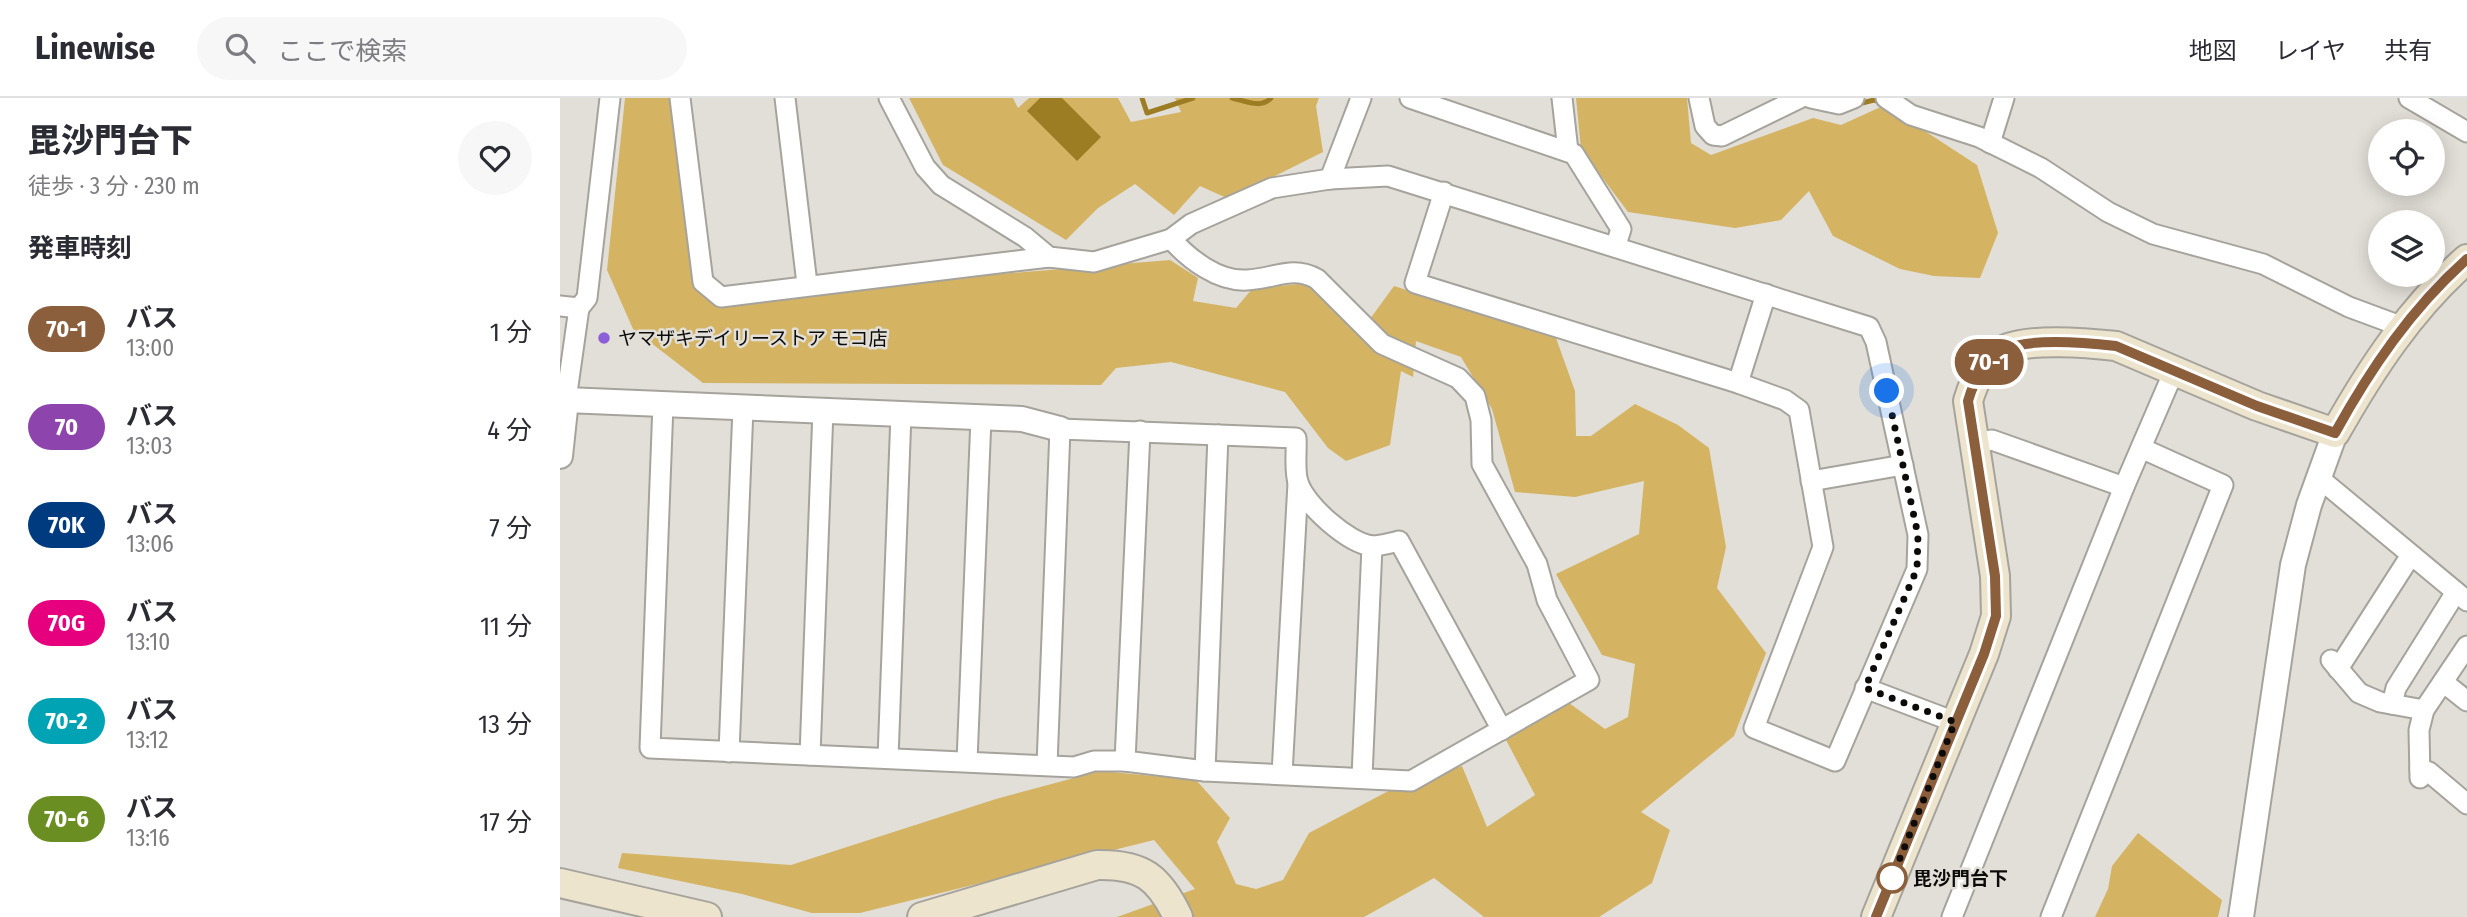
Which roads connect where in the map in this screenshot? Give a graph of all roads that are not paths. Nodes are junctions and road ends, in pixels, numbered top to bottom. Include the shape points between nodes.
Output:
1 (610, 98) edge
2 (680, 98) edge
3 (785, 98) edge
4 (889, 98) edge
5 (1361, 98) edge
6 (1410, 98) edge
7 (1562, 98) edge
8 (1699, 98) edge
9 (1800, 98) edge
10 (1811, 98) edge
11 (1854, 98) edge
12 (1886, 98) edge
13 (2004, 98) edge
14 (2409, 98) edge
15 (2467, 132) edge
16 (1990, 143) junction
17 (1568, 151) junction
18 (1330, 178) junction
19 (1444, 192) junction
20 (1171, 239) junction
21 (1616, 245) junction
22 (1049, 257) junction
23 (2467, 259) edge
24 (807, 284) junction
25 (1766, 294) junction
26 (569, 307) edge
27 (2403, 327) junction
28 (2174, 370) junction
29 (1738, 383) junction
30 (566, 400) junction
31 (663, 404) junction
32 (743, 408) junction
33 (823, 410) junction
34 (901, 414) junction
35 (981, 418) junction
36 (1060, 429) junction
37 (1140, 432) junction
38 (2335, 433) junction
39 (1218, 435) junction
40 (1973, 443) junction
41 (2141, 449) junction
42 (560, 456) edge
43 (1903, 465) junction
44 (2319, 478) junction
45 (1811, 481) junction
46 (1298, 483) junction
47 (2124, 487) junction
48 (1371, 546) junction
49 (2411, 555) junction
50 (2462, 597) edge
51 (2467, 646) edge
52 (2442, 682) junction
53 (1865, 688) junction
54 (2467, 701) edge
55 (2392, 704) junction
56 (2424, 710) junction
57 (1955, 722) junction
58 (1502, 730) junction
59 (729, 752) junction
60 (810, 755) junction
61 (888, 758) junction
62 (967, 761) junction
63 (1125, 761) junction
64 (1047, 765) junction
65 (1205, 771) junction
66 (1283, 774) junction
67 (1362, 777) junction
68 (2467, 804) edge
69 (560, 883) edge
70 (707, 917) edge
71 (922, 917) edge
72 (1178, 917) edge
73 (1876, 917) edge
74 (1952, 917) edge
75 (2052, 917) edge
76 (2241, 917) edge

1 - 26 street via 587,298
2 - 24 street via 702,282 721,297
3 - 24 street
4 - 22 street via 925,167 941,185
5 - 18 street
6 - 17 street
7 - 17 street
8 - 9 street via 1705,126 1713,135 1722,136
10 - 11 street via 1839,104
12 - 16 street via 1912,115
13 - 16 street
14 - 15 street
16 - 27 street via 2153,234 2263,264 2349,307
17 - 21 street via 1620,229
18 - 19 street via 1388,176
18 - 20 street via 1272,188 1191,224
19 - 21 street
19 - 29 street via 1415,283
20 - 22 street via 1094,262
20 - 58 street via 1189,259 1228,277 1246,280 1304,272 1317,279 1382,344 1458,377 1475,396 1481,420 1482,464 1537,564 1547,600 1589,680
21 - 25 street
22 - 24 street
23 - 27 main road
25 - 29 street
25 - 43 street via 1869,327
26 - 30 street
27 - 38 main road via 2370,370
28 - 38 main road
28 - 40 main road via 2116,346 2091,343 2007,349 1974,380 1968,401
28 - 41 street
29 - 45 street via 1799,410
30 - 31 street
30 - 42 street
31 - 32 street
31 - 59 street via 650,748
32 - 33 street
32 - 59 street
33 - 34 street
33 - 60 street
34 - 35 street
34 - 61 street
35 - 36 street via 1022,419
35 - 62 street
36 - 37 street
36 - 64 street
37 - 39 street
37 - 63 street
38 - 44 street
39 - 46 street via 1297,438
39 - 65 street
40 - 47 street via 1992,440
40 - 57 main road via 1995,576 1996,616
41 - 47 street
41 - 75 street via 2223,485
43 - 45 street
43 - 53 street via 1918,535 1917,569
44 - 49 street
44 - 76 street via 2293,565
45 - 53 street via 1823,547 1754,728 1835,761
46 - 48 street via 1331,524
46 - 66 street
47 - 74 street
48 - 58 street via 1399,541
48 - 67 street
49 - 50 street
49 - 55 street via 2334,664 2359,693
50 - 55 street via 2396,688
51 - 52 street
52 - 54 street
52 - 56 street
53 - 57 street
55 - 56 street
56 - 68 street via 2419,730 2420,774 2429,772
57 - 73 main road
58 - 67 street via 1411,781
59 - 60 street
60 - 61 street
61 - 62 street
62 - 64 street
63 - 64 street
63 - 65 street
65 - 66 street
66 - 67 street
69 - 70 main road
71 - 72 main road via 1097,865 1122,864 1153,877

